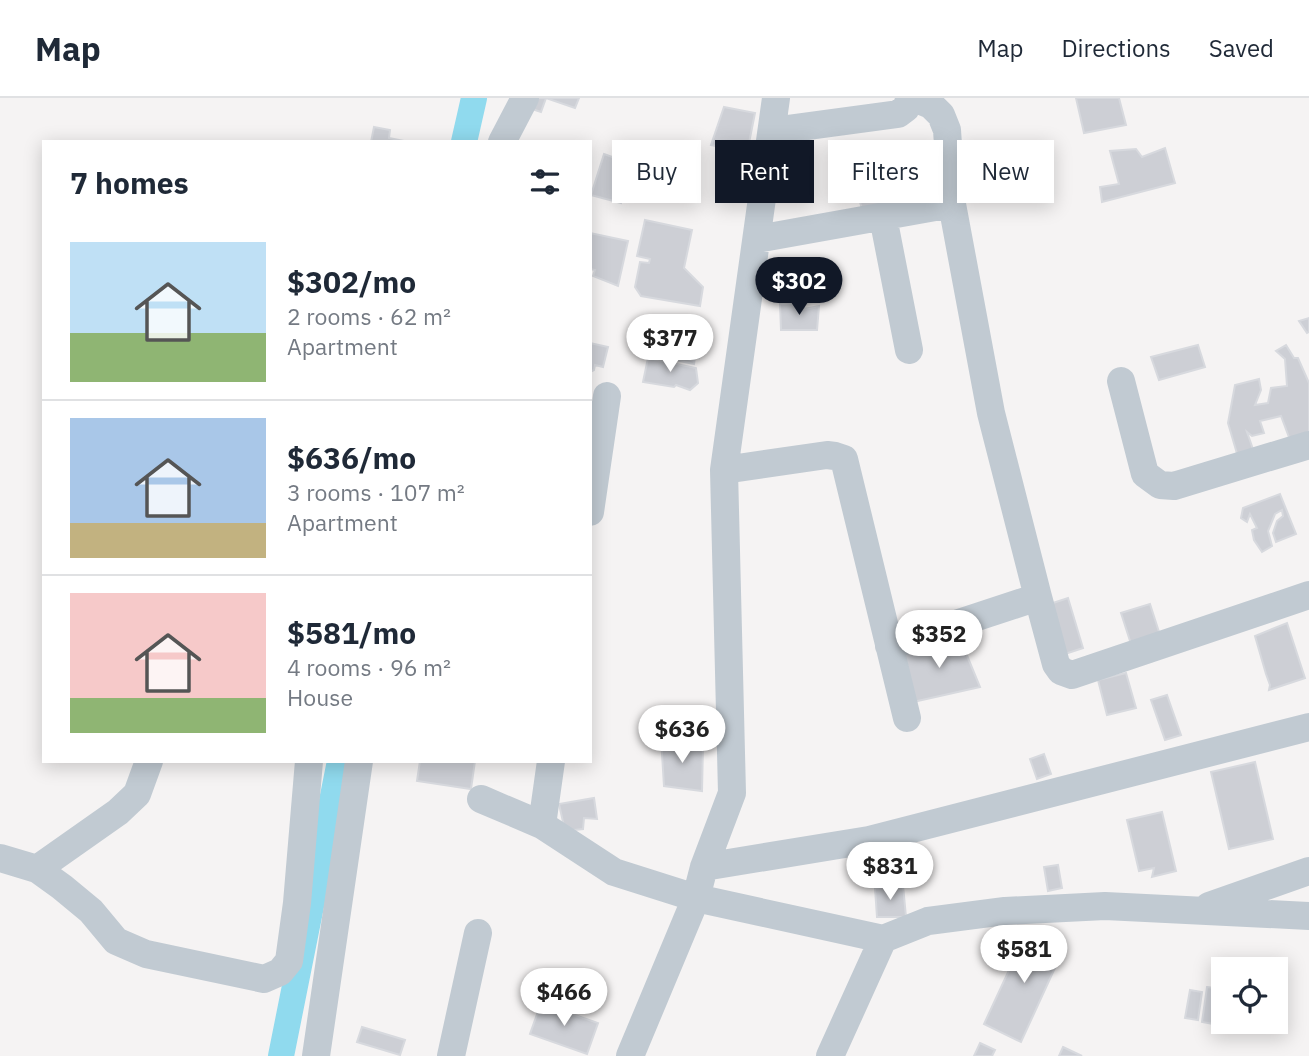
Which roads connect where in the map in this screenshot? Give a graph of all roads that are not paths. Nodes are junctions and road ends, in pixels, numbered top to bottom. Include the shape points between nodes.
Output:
1 (524, 98) edge
2 (776, 98) edge
3 (912, 98) edge
4 (772, 131) junction
5 (503, 140) edge
6 (952, 204) junction
7 (883, 217) junction
8 (757, 239) junction
9 (909, 350) dead end
10 (1121, 381) dead end
11 (607, 396) dead end
12 (1309, 445) edge
13 (724, 470) junction
14 (592, 498) edge
15 (1309, 595) edge
16 (1038, 597) junction
17 (889, 646) junction
18 (907, 718) dead end
19 (1309, 727) edge
20 (148, 763) edge
21 (309, 763) edge
22 (359, 763) edge
23 (551, 763) edge
24 (481, 799) dead end
25 (542, 825) junction
26 (0, 858) edge
27 (704, 867) junction
28 (37, 869) junction
29 (1309, 871) edge
30 (696, 898) junction
31 (1195, 911) junction
32 (1309, 916) edge
33 (478, 933) dead end
34 (883, 939) junction
35 (316, 1056) edge
36 (451, 1056) edge
37 (630, 1056) edge
38 (830, 1056) edge

1 - 5 street
2 - 4 street
3 - 4 street via 898,114
3 - 6 street via 931,105 947,130
4 - 8 street
6 - 7 street
6 - 16 street via 991,413
7 - 8 street
7 - 9 street
8 - 13 street
10 - 12 street via 1145,474 1160,485 1174,486
11 - 14 street
13 - 17 street via 827,455 844,459
13 - 27 street via 732,793
15 - 16 street via 1072,675 1056,664
16 - 17 street
17 - 18 street
19 - 27 street via 869,840
20 - 28 street via 136,794 118,812
21 - 28 street via 289,961 280,972 264,979 146,954 116,941 91,911
22 - 35 street
23 - 25 street
24 - 25 street
25 - 30 street via 614,872
26 - 28 street
27 - 30 street
29 - 31 street
30 - 34 street
30 - 37 street
31 - 32 street
31 - 34 street via 1105,906 1005,911 928,921
33 - 36 street
34 - 38 street

